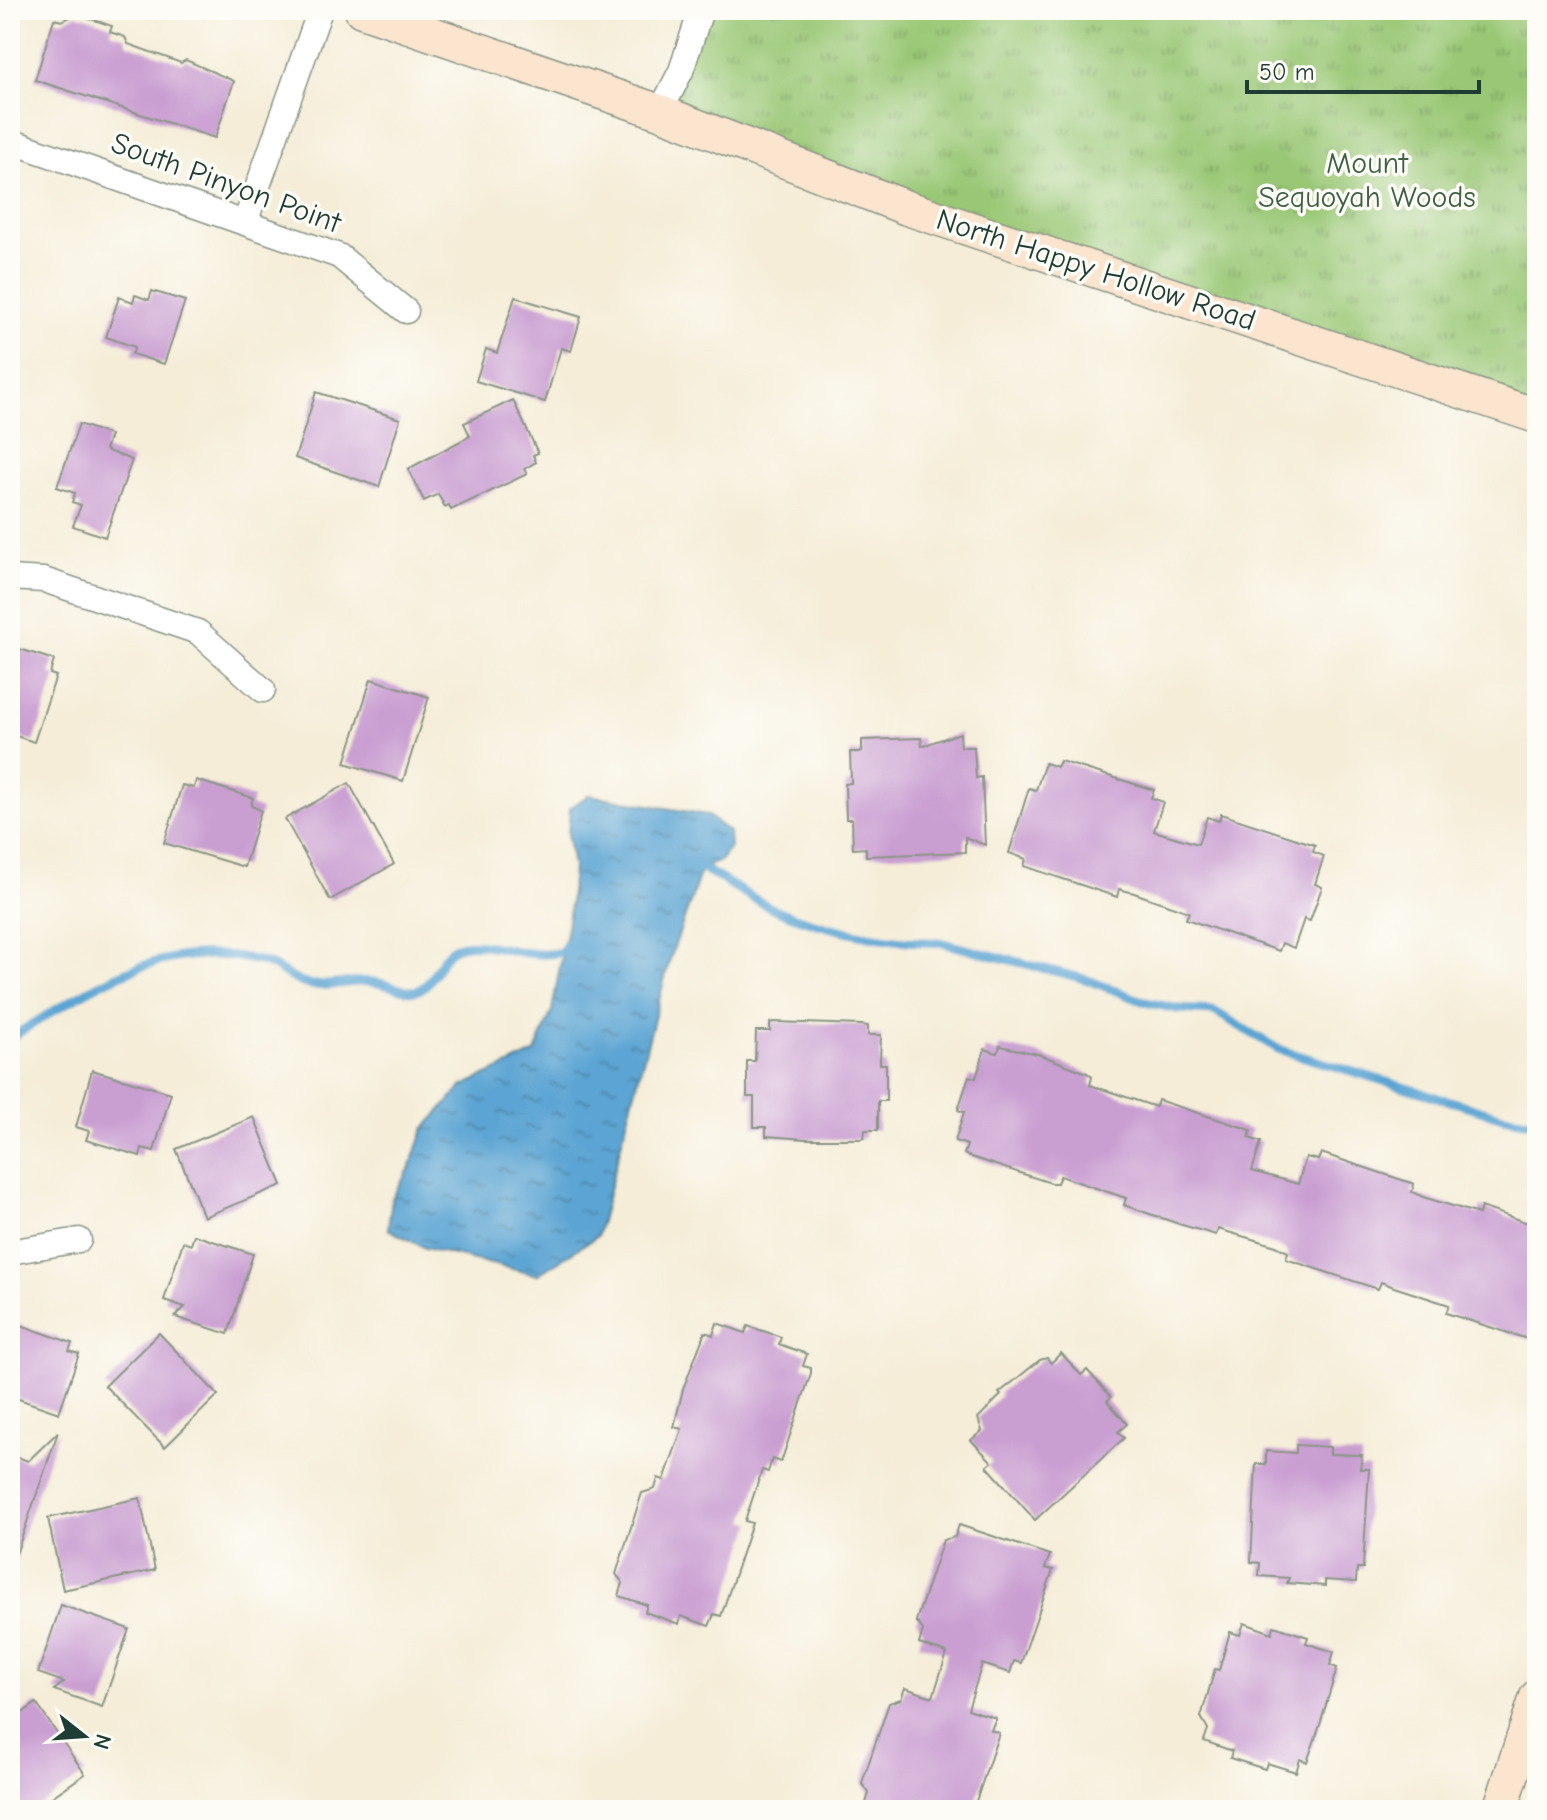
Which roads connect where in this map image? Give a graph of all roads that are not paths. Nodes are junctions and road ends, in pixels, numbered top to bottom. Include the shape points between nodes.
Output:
1 (320, 10) edge
2 (362, 10) edge
3 (701, 10) edge
4 (660, 112) junction
5 (10, 141) edge
6 (246, 220) junction
7 (406, 311) dead end
8 (1537, 416) edge
9 (10, 578) edge
10 (263, 690) dead end
11 (79, 1240) dead end
12 (10, 1252) edge
13 (1537, 1697) edge
14 (1500, 1810) edge

1 - 6 street
2 - 4 street, North Happy Hollow Road
3 - 4 street via 681,71
4 - 8 street, North Happy Hollow Road via 907,208
5 - 6 street, South Pinyon Point
6 - 7 street, South Pinyon Point via 339,256
9 - 10 street via 44,580 198,632
11 - 12 street
13 - 14 street

